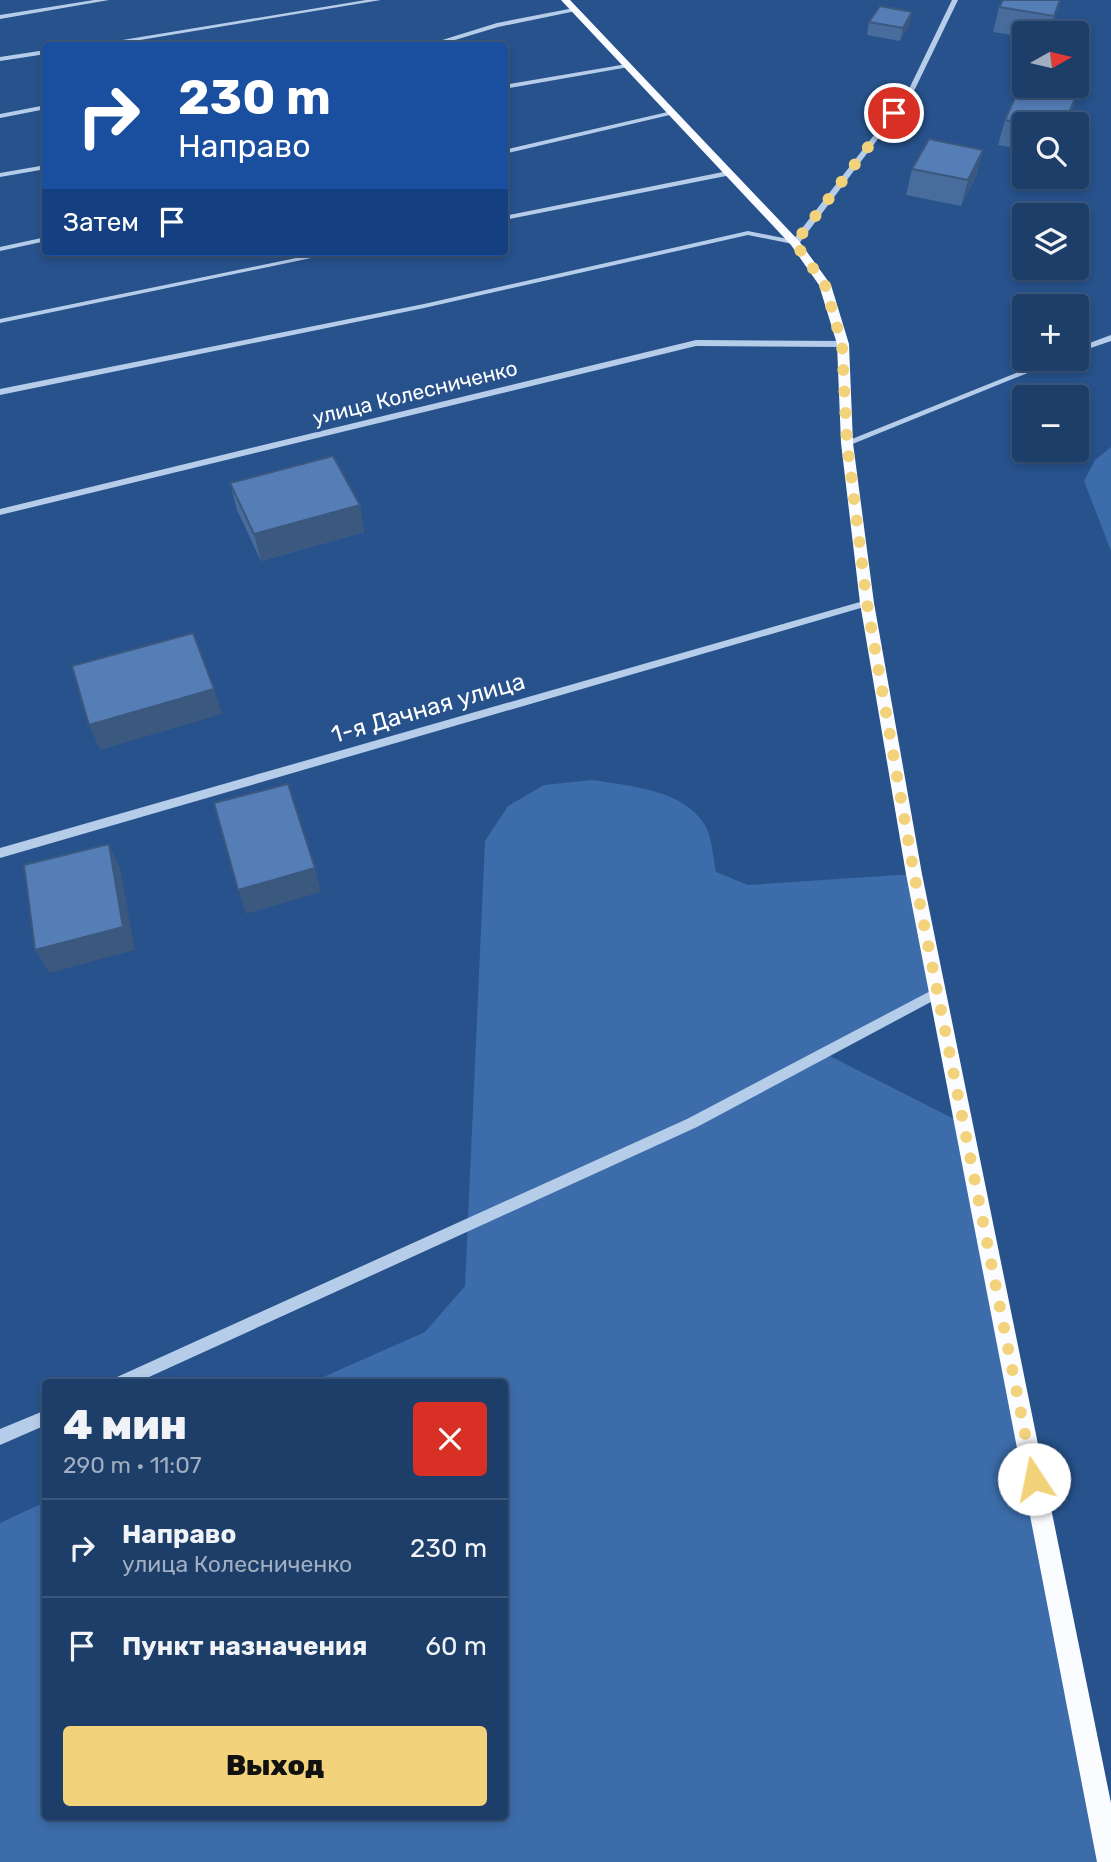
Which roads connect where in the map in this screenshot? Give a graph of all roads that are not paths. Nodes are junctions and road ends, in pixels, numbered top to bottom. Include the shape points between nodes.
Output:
1 (106, 0) edge
2 (378, 0) edge
3 (955, 0) edge
4 (570, 5) edge
5 (0, 17) edge
6 (114, 42) edge
7 (440, 42) edge
8 (42, 53) edge
9 (0, 59) edge
10 (627, 65) junction
11 (508, 86) edge
12 (42, 108) edge
13 (672, 113) junction
14 (0, 116) edge
15 (508, 151) edge
16 (42, 168) edge
17 (729, 173) junction
18 (0, 176) edge
19 (508, 217) edge
20 (42, 240) edge
21 (795, 243) junction
22 (0, 249) edge
23 (317, 256) edge
24 (0, 321) edge
25 (1111, 338) edge
26 (842, 344) junction
27 (1089, 346) edge
28 (1028, 371) edge
29 (0, 392) edge
30 (847, 443) junction
31 (0, 512) edge
32 (867, 603) junction
33 (0, 853) edge
34 (938, 992) junction
35 (129, 1379) edge
36 (42, 1419) edge
37 (0, 1437) edge
38 (1110, 1862) edge

1 - 5 street
2 - 6 street
3 - 21 street via 911,91
4 - 7 street
4 - 10 main road
8 - 9 street
10 - 11 street
10 - 13 main road
12 - 14 street
13 - 15 street
13 - 17 main road
16 - 18 street
17 - 19 street
17 - 21 main road
20 - 22 street
21 - 26 main road via 825,285
21 - 29 street via 748,233 425,306
23 - 24 street
25 - 27 street
26 - 30 main road
26 - 31 street, улица Колесниченко via 696,343
28 - 30 street
30 - 32 main road
32 - 33 street, 1-я Дачная улица
32 - 34 main road
34 - 35 street via 692,1123
34 - 38 main road
36 - 37 street

